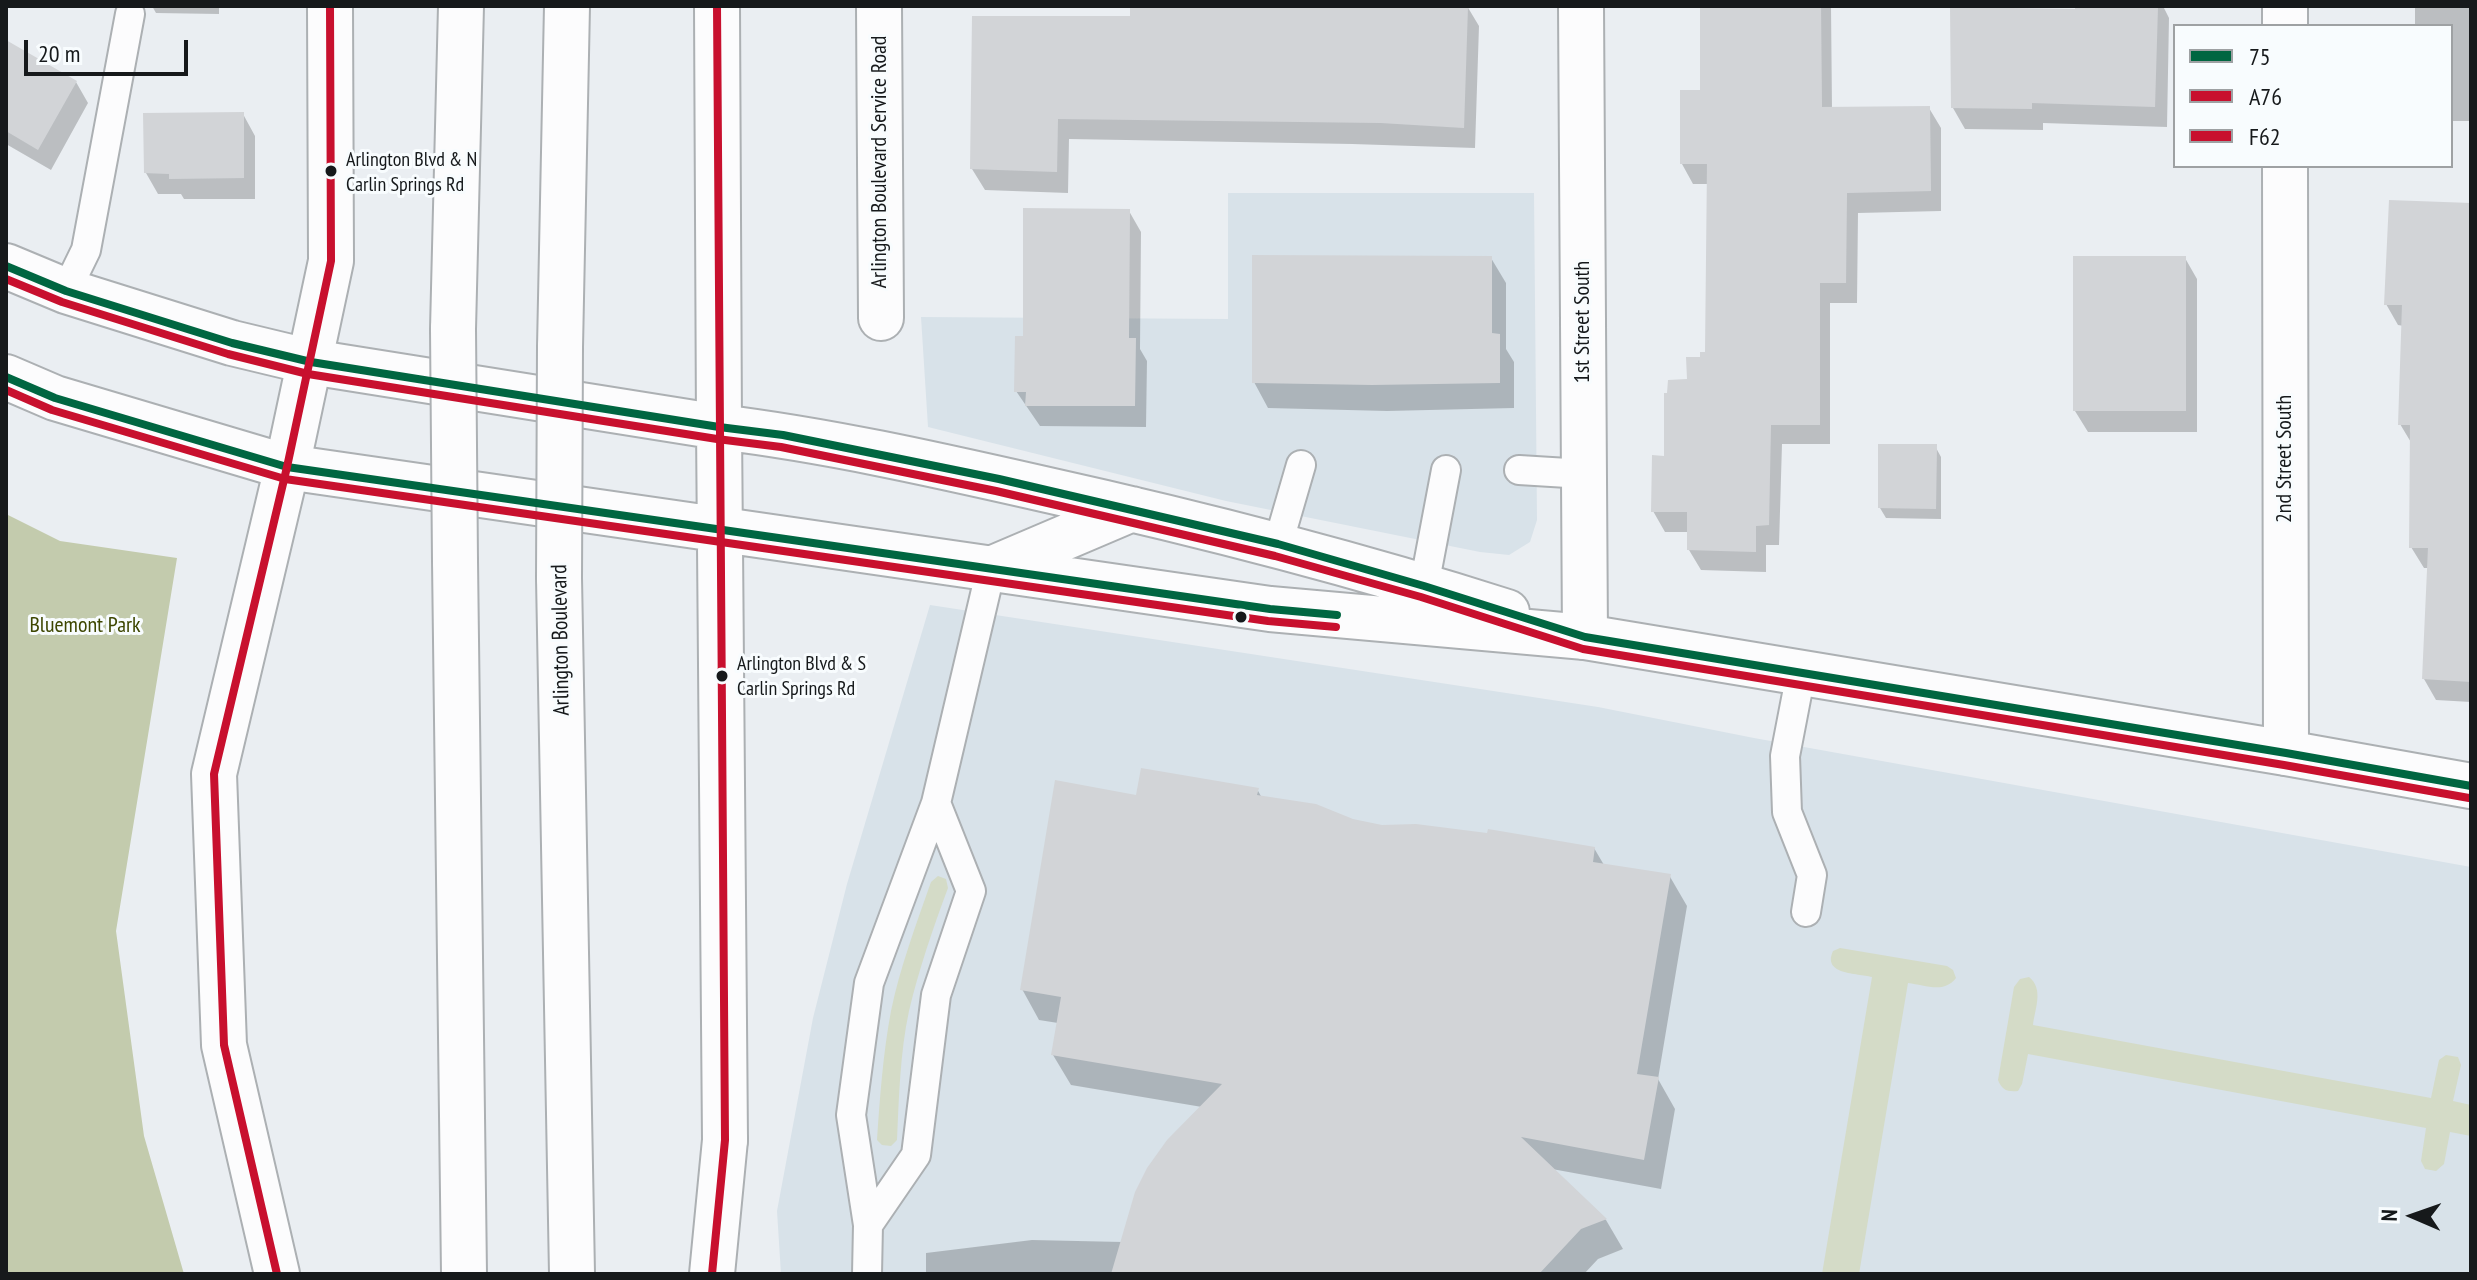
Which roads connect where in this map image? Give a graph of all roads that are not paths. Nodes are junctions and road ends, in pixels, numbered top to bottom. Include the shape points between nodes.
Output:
1 (330, 6) edge
2 (461, 6) edge
3 (567, 6) edge
4 (717, 6) edge
5 (879, 6) edge
6 (1581, 6) edge
7 (130, 14) dead end
8 (2285, 168) edge
9 (6, 266) edge
10 (66, 291) junction
11 (881, 318) dead end
12 (311, 362) junction
13 (6, 377) edge
14 (719, 427) junction
15 (1301, 465) dead end
16 (287, 467) junction
17 (1446, 470) dead end
18 (1519, 470) dead end
19 (1584, 474) junction
20 (1132, 509) junction
21 (720, 529) junction
22 (1278, 544) junction
23 (991, 569) junction
24 (1424, 586) junction
25 (1585, 637) junction
26 (1801, 673) junction
27 (2286, 753) junction
28 (2471, 786) edge
29 (936, 803) junction
30 (1806, 912) dead end
31 (725, 1140) junction
32 (868, 1225) junction
33 (277, 1274) edge
34 (464, 1274) edge
35 (572, 1274) edge
36 (712, 1274) edge
37 (735, 1274) edge
38 (867, 1274) edge

1 - 12 main road via 331,261
2 - 34 main road, bridge via 453,329
3 - 35 main road, Arlington Boulevard, bridge via 559,578
4 - 14 main road
5 - 11 main road, Arlington Boulevard Service Road
6 - 19 main road, 1st Street South
7 - 10 lane via 86,250
8 - 27 main road, 2nd Street South
9 - 10 main road
10 - 12 main road
12 - 14 main road
12 - 16 main road
13 - 16 main road via 55,398
14 - 20 main road via 783,435
14 - 21 main road
15 - 22 lane
16 - 21 main road
16 - 33 main road via 214,774 224,1045
17 - 24 lane
18 - 19 lane
19 - 25 main road, 1st Street South
20 - 22 main road
20 - 23 main road
21 - 23 main road
21 - 31 main road
22 - 24 main road
23 - 25 main road via 1270,609
23 - 29 lane
24 - 25 main road
25 - 26 main road
26 - 27 main road
26 - 30 lane via 1785,756 1787,812 1812,875
27 - 28 main road
29 - 32 lane via 869,983 851,1115
29 - 32 lane via 971,891 936,995 916,1155
31 - 36 main road
31 - 37 main road
32 - 38 lane

